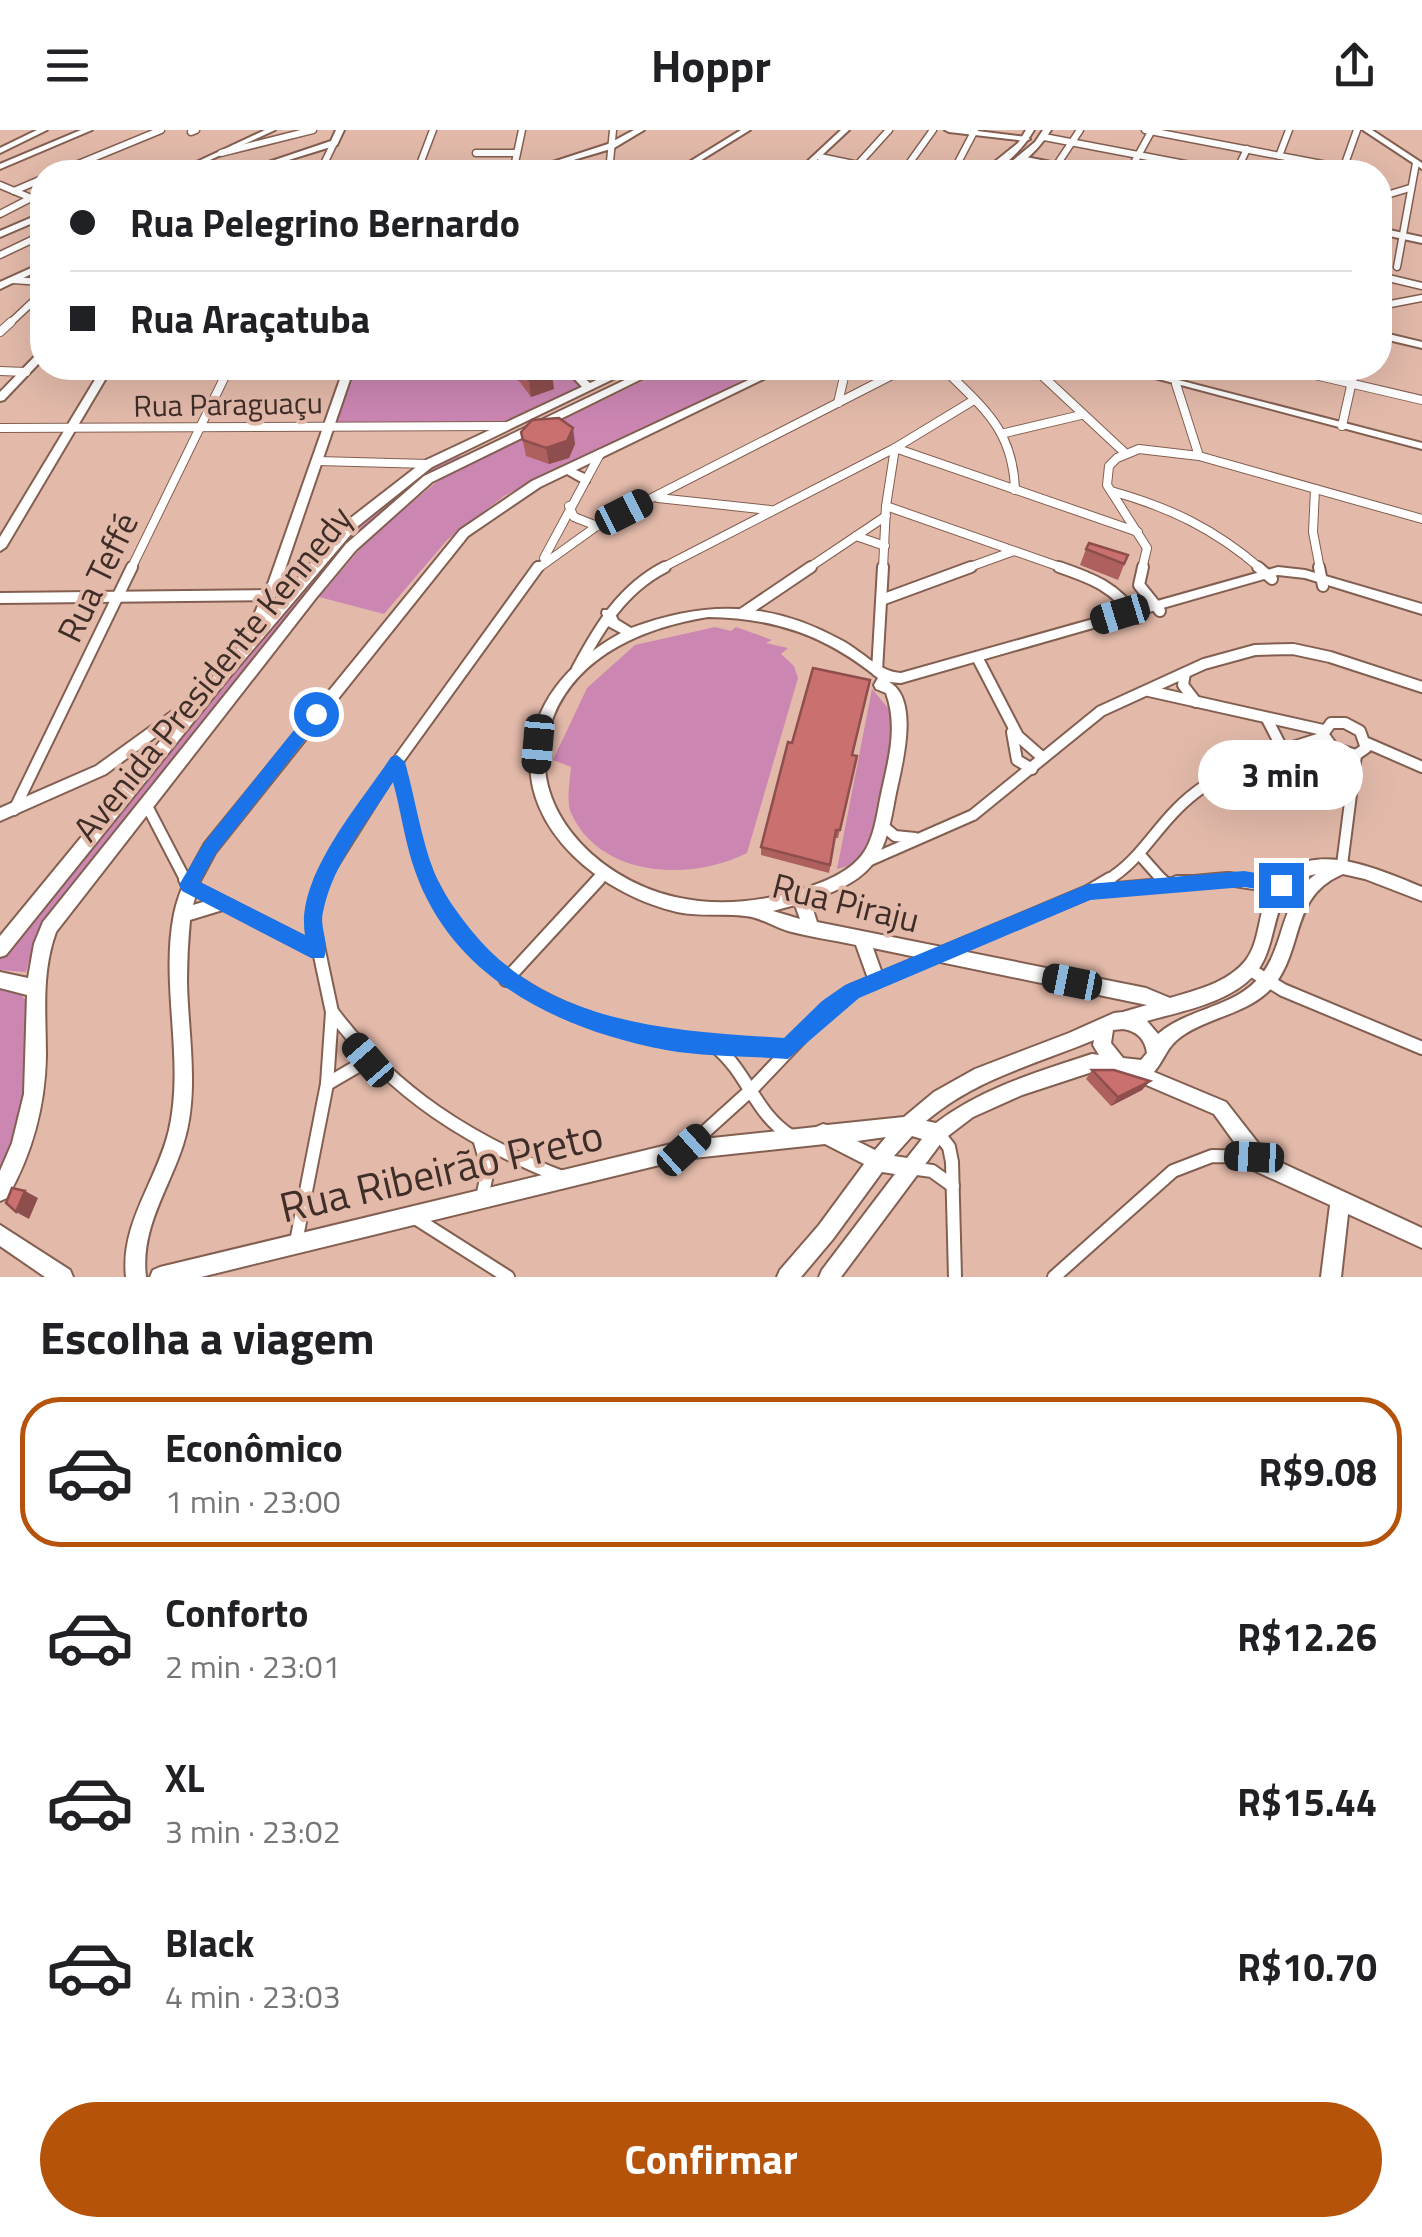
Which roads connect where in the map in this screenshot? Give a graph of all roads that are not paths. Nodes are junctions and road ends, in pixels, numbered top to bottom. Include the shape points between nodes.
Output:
1 (44, 130) edge
2 (88, 130) edge
3 (161, 130) edge
4 (271, 130) edge
5 (312, 130) edge
6 (340, 130) edge
7 (432, 130) edge
8 (522, 130) edge
9 (613, 130) edge
10 (640, 130) edge
11 (746, 130) edge
12 (846, 130) edge
13 (889, 130) edge
14 (933, 130) edge
15 (949, 130) edge
16 (1080, 130) edge
17 (1150, 130) edge
18 (1289, 130) edge
19 (1357, 130) edge
20 (1367, 130) edge
21 (975, 132) edge
22 (1046, 133) edge
23 (1028, 135) edge
24 (334, 142) junction
25 (1073, 142) junction
26 (611, 146) junction
27 (1246, 149) junction
28 (0, 151) edge
29 (516, 152) junction
30 (221, 153) junction
31 (476, 153) dead end
32 (1017, 155) junction
33 (1139, 155) junction
34 (1280, 156) junction
35 (820, 157) junction
36 (88, 160) edge
37 (206, 160) edge
38 (280, 160) edge
39 (326, 160) edge
40 (421, 160) edge
41 (515, 160) edge
42 (565, 160) edge
43 (610, 160) edge
44 (697, 160) edge
45 (816, 160) edge
46 (833, 160) edge
47 (865, 160) edge
48 (912, 160) edge
49 (960, 160) edge
50 (1008, 160) edge
51 (1013, 160) edge
52 (1030, 160) edge
53 (1060, 160) edge
54 (1136, 160) edge
55 (1165, 160) edge
56 (1241, 160) edge
57 (1298, 160) edge
58 (1346, 160) edge
59 (1419, 165) edge
60 (0, 166) edge
61 (30, 182) edge
62 (1410, 188) junction
63 (5, 189) edge
64 (1393, 196) joint
65 (30, 198) edge
66 (30, 199) edge
67 (1408, 202) junction
68 (0, 214) edge
69 (30, 221) edge
70 (0, 234) edge
71 (1392, 234) edge
72 (1401, 236) junction
73 (1422, 240) edge
74 (30, 241) edge
75 (0, 255) edge
76 (1397, 267) dead end
77 (30, 272) edge
78 (1392, 279) edge
79 (13, 280) junction
80 (30, 281) edge
81 (0, 286) edge
82 (1422, 286) edge
83 (1422, 298) edge
84 (1392, 303) edge
85 (30, 304) edge
86 (22, 311) junction
87 (0, 322) edge
88 (0, 332) edge
89 (1392, 338) edge
90 (1422, 345) edge
91 (30, 368) edge
92 (0, 370) edge
93 (26, 372) junction
94 (101, 380) edge
95 (223, 380) edge
96 (345, 380) edge
97 (581, 380) edge
98 (602, 380) edge
99 (629, 380) edge
100 (756, 380) edge
101 (843, 380) edge
102 (849, 380) edge
103 (881, 380) edge
104 (955, 380) edge
105 (1046, 380) edge
106 (1162, 380) edge
107 (1338, 380) edge
108 (1352, 380) edge
109 (1351, 383) junction
110 (1176, 384) junction
111 (588, 386) junction
112 (868, 386) junction
113 (0, 398) edge
114 (974, 400) junction
115 (1422, 400) edge
116 (838, 403) junction
117 (1082, 415) junction
118 (330, 425) junction
119 (456, 426) junction
120 (1342, 426) junction
121 (200, 427) junction
122 (0, 428) edge
123 (72, 428) junction
124 (507, 431) junction
125 (1005, 433) junction
126 (1422, 446) edge
127 (895, 448) junction
128 (466, 452) junction
129 (1124, 452) junction
130 (600, 454) junction
131 (1199, 456) junction
132 (318, 461) junction
133 (865, 462) junction
134 (428, 464) junction
135 (566, 469) junction
136 (889, 472) junction
137 (585, 479) junction
138 (1314, 489) junction
139 (1015, 490) junction
140 (1110, 491) junction
141 (652, 498) junction
142 (569, 506) junction
143 (1121, 506) junction
144 (736, 507) junction
145 (771, 510) junction
146 (886, 511) junction
147 (1422, 519) edge
148 (1110, 523) junction
149 (745, 524) junction
150 (597, 526) junction
151 (1139, 532) junction
152 (856, 536) junction
153 (885, 546) junction
154 (0, 547) edge
155 (1015, 551) junction
156 (539, 566) junction
157 (1269, 576) junction
158 (1324, 583) junction
159 (270, 595) junction
160 (0, 598) edge
161 (118, 598) junction
162 (764, 599) junction
163 (884, 599) junction
164 (1158, 608) junction
165 (1422, 612) edge
166 (608, 613) junction
167 (742, 613) junction
168 (1134, 614) junction
169 (768, 618) junction
170 (630, 633) junction
171 (245, 649) junction
172 (979, 660) junction
173 (577, 670) junction
174 (1185, 673) junction
175 (222, 676) junction
176 (890, 681) junction
177 (1422, 688) edge
178 (1146, 690) junction
179 (1200, 704) junction
180 (1267, 719) junction
181 (1012, 726) junction
182 (1323, 734) junction
183 (1367, 743) junction
184 (1282, 748) junction
185 (1356, 754) junction
186 (1043, 758) junction
187 (397, 762) junction
188 (111, 764) junction
189 (1422, 767) edge
190 (1032, 770) junction
191 (129, 792) junction
192 (146, 804) junction
193 (7, 813) edge
194 (881, 824) junction
195 (922, 838) junction
196 (1140, 855) junction
197 (866, 862) junction
198 (1342, 865) junction
199 (604, 874) junction
200 (188, 885) junction
201 (1167, 885) junction
202 (1281, 885) junction
203 (1088, 892) junction
204 (1422, 894) edge
205 (801, 896) junction
206 (1300, 897) junction
207 (220, 904) junction
208 (748, 909) junction
209 (180, 916) junction
210 (812, 930) junction
211 (862, 939) junction
212 (0, 949) edge
213 (318, 951) junction
214 (940, 955) junction
215 (1249, 969) junction
216 (876, 979) junction
217 (0, 980) edge
218 (506, 980) junction
219 (1268, 980) junction
220 (36, 988) junction
221 (1106, 988) junction
222 (1167, 1004) junction
223 (332, 1012) junction
224 (1115, 1022) junction
225 (715, 1046) junction
226 (1422, 1048) edge
227 (788, 1049) junction
228 (1155, 1056) junction
229 (368, 1060) junction
230 (1124, 1068) junction
231 (327, 1084) junction
232 (751, 1090) junction
233 (1179, 1090) junction
234 (907, 1126) junction
235 (822, 1133) junction
236 (938, 1133) junction
237 (791, 1136) junction
238 (480, 1141) junction
239 (684, 1150) junction
240 (1254, 1157) junction
241 (878, 1162) junction
242 (910, 1168) junction
243 (571, 1180) junction
244 (952, 1186) junction
245 (0, 1191) edge
246 (482, 1198) junction
247 (1340, 1200) junction
248 (411, 1216) junction
249 (0, 1235) edge
250 (1422, 1238) edge
251 (296, 1242) junction
252 (63, 1277) edge
253 (136, 1277) edge
254 (160, 1277) edge
255 (508, 1277) edge
256 (787, 1277) edge
257 (829, 1277) edge
258 (955, 1277) edge
259 (1054, 1277) edge
260 (1331, 1277) edge

1 - 28 street
2 - 60 street
3 - 36 street
4 - 30 street
5 - 30 street
6 - 24 street
7 - 40 street
8 - 29 street
9 - 26 street
10 - 26 street
11 - 44 street
12 - 35 street
13 - 47 street
14 - 48 street
15 - 21 street
16 - 25 street
17 - 27 street
17 - 33 street
18 - 34 street
19 - 58 street
20 - 59 street
21 - 23 street
21 - 49 street
22 - 23 main road
22 - 25 street
22 - 32 main road
23 - 32 main road
24 - 38 street
24 - 39 street
25 - 33 street
25 - 53 street
26 - 42 street
26 - 43 street
27 - 34 street
27 - 56 street
29 - 31 street
29 - 41 street
30 - 37 street
32 - 50 main road
32 - 51 main road
32 - 52 street
33 - 54 street
33 - 55 street
34 - 57 street
35 - 45 street
35 - 46 street
59 - 62 street
61 - 63 street
62 - 64 street
62 - 67 street
63 - 65 street
64 - 67 street
66 - 68 street
67 - 72 street
69 - 70 street
71 - 72 street
72 - 73 street
72 - 76 street
74 - 75 street
77 - 79 street
78 - 82 street
79 - 80 street
79 - 81 street
83 - 84 street
85 - 86 street
86 - 87 street
86 - 88 street
89 - 90 street
91 - 93 street
92 - 93 street
93 - 113 street
94 - 123 street
95 - 121 street, Rua Teffé
96 - 118 street
97 - 111 street
98 - 111 main road, Avenida Presidente Kennedy
99 - 124 main road, Avenida Presidente Kennedy
100 - 130 street
101 - 116 street
102 - 112 street
103 - 112 street
104 - 114 street
105 - 117 street
106 - 110 street
107 - 109 street
108 - 109 street
109 - 115 street
109 - 120 street
110 - 120 street
110 - 131 street
111 - 124 main road, Avenida Presidente Kennedy
112 - 116 street
114 - 125 street
114 - 127 street
116 - 141 street
117 - 125 street
117 - 129 street
118 - 119 street, Rua Paraguaçu
118 - 121 street, Rua Paraguaçu
118 - 132 street
119 - 124 street, Rua Paraguaçu
119 - 128 street
120 - 126 street
121 - 123 street, Rua Paraguaçu
121 - 161 street, Rua Teffé
122 - 123 street, Rua Paraguaçu
123 - 154 street
124 - 128 main road, Avenida Presidente Kennedy
125 - 139 street
127 - 133 street
127 - 136 street
127 - 139 street
128 - 134 main road, Avenida Presidente Kennedy
128 - 192 main road, Avenida Presidente Kennedy via 351,546
129 - 131 street
129 - 140 street via 1107,470
130 - 135 street
130 - 137 street
131 - 138 street
132 - 134 street
132 - 159 street
133 - 136 street
133 - 145 street
134 - 171 main road, Avenida Presidente Kennedy via 339,538
135 - 137 street
135 - 200 street via 500,506 452,545 219,836
136 - 146 street
137 - 142 street
138 - 147 street
138 - 158 street via 1313,532
139 - 148 street
140 - 143 street
140 - 157 street via 1203,523
141 - 144 street
141 - 150 street
142 - 150 street via 574,518
142 - 156 street
143 - 148 street
143 - 151 street
144 - 145 street
144 - 149 street
145 - 149 street
146 - 152 street
146 - 153 street
146 - 155 street
148 - 151 street
149 - 166 street via 647,576
150 - 156 street
151 - 164 street via 1148,556 1139,585
152 - 153 street
152 - 162 street
153 - 163 street
155 - 163 street
155 - 168 street via 1105,583
156 - 187 street
157 - 158 street via 1289,571
157 - 164 street
158 - 165 street
159 - 161 street
159 - 171 street
160 - 161 street
161 - 193 street, Rua Teffé
162 - 167 street
162 - 169 street
163 - 176 street
164 - 168 street
166 - 170 street
166 - 173 street
167 - 169 street
167 - 170 street via 689,616
168 - 172 street
169 - 176 street via 823,636
170 - 173 street
171 - 175 main road, Avenida Presidente Kennedy
172 - 176 street
172 - 181 street
173 - 199 street via 551,706 536,768 553,820
174 - 177 street via 1238,653 1288,649
174 - 178 street
174 - 179 street via 1185,690
175 - 188 street
175 - 191 main road, Avenida Presidente Kennedy
176 - 194 street via 900,722
178 - 179 street
178 - 186 street via 1092,716
179 - 180 street
180 - 182 street
180 - 184 street
181 - 186 street
181 - 190 street via 1017,760
182 - 183 street via 1330,723 1345,723
182 - 184 street, Rua Ribeirão Preto
182 - 185 street via 1340,752
183 - 185 street
183 - 189 street
184 - 196 street, Rua Ribeirão Preto via 1202,788
185 - 198 street
186 - 190 street
187 - 213 street via 323,876 312,918
187 - 218 street via 414,840 442,908
188 - 191 street via 128,776
188 - 193 street
190 - 195 street via 972,815
191 - 212 main road, Avenida Presidente Kennedy
192 - 200 street
192 - 220 main road, Avenida Presidente Kennedy via 59,912 42,944
194 - 195 street via 894,836
194 - 197 street
195 - 197 street
196 - 201 street
196 - 203 street, Rua Ribeirão Preto
197 - 205 street via 841,881
198 - 202 street via 1306,870
198 - 204 street
198 - 206 street
199 - 208 street via 656,900
199 - 218 street
200 - 207 street
200 - 209 street
201 - 202 street via 1244,879
201 - 203 street
202 - 206 street
202 - 215 street
203 - 214 street, Rua Ribeirão Preto
205 - 208 street
205 - 210 street
206 - 219 street
207 - 209 street
207 - 213 street
208 - 210 street, Rua Piraju
209 - 253 street via 179,1127 132,1248
210 - 211 street, Rua Piraju
211 - 214 street, Rua Piraju
211 - 216 street
213 - 223 street
214 - 216 street, Rua Ribeirão Preto
214 - 221 street, Rua Piraju
215 - 219 street
215 - 222 street via 1222,988
216 - 227 street, Rua Ribeirão Preto via 829,1008
217 - 220 main road
218 - 225 street via 608,1026
219 - 226 street
219 - 228 street via 1251,996 1169,1034
220 - 245 main road, Avenida Presidente Kennedy via 33,1108
221 - 222 street, Rua Piraju
221 - 224 street via 1122,1006
222 - 224 street
223 - 229 street
223 - 231 street
224 - 228 street via 1147,1030
224 - 230 street via 1101,1038 1104,1051
224 - 234 street via 957,1087
225 - 227 street
225 - 232 street via 739,1065
227 - 232 street, Rua Ribeirão Preto
228 - 230 street via 1145,1069
228 - 233 street via 1164,1080
229 - 231 street
229 - 238 street via 388,1081
230 - 233 street
230 - 236 street via 1092,1064 1019,1087
231 - 251 street
232 - 237 street via 763,1118
232 - 239 street, Rua Ribeirão Preto
233 - 240 street via 1220,1108
234 - 235 street
234 - 236 street
234 - 241 street
235 - 237 street
235 - 241 street
236 - 242 street
236 - 244 street via 949,1147
237 - 239 street
238 - 243 street
238 - 246 street via 488,1169
239 - 243 street, Rua Ribeirão Preto
240 - 247 street
240 - 259 street via 1212,1156 1173,1172
241 - 242 street
241 - 256 street
242 - 244 street via 932,1170
242 - 257 street
243 - 246 street, Rua Ribeirão Preto
244 - 258 street
246 - 248 street, Rua Ribeirão Preto
247 - 250 street
247 - 260 street
248 - 251 street, Rua Ribeirão Preto
248 - 255 street
249 - 252 street
251 - 254 street, Rua Ribeirão Preto

